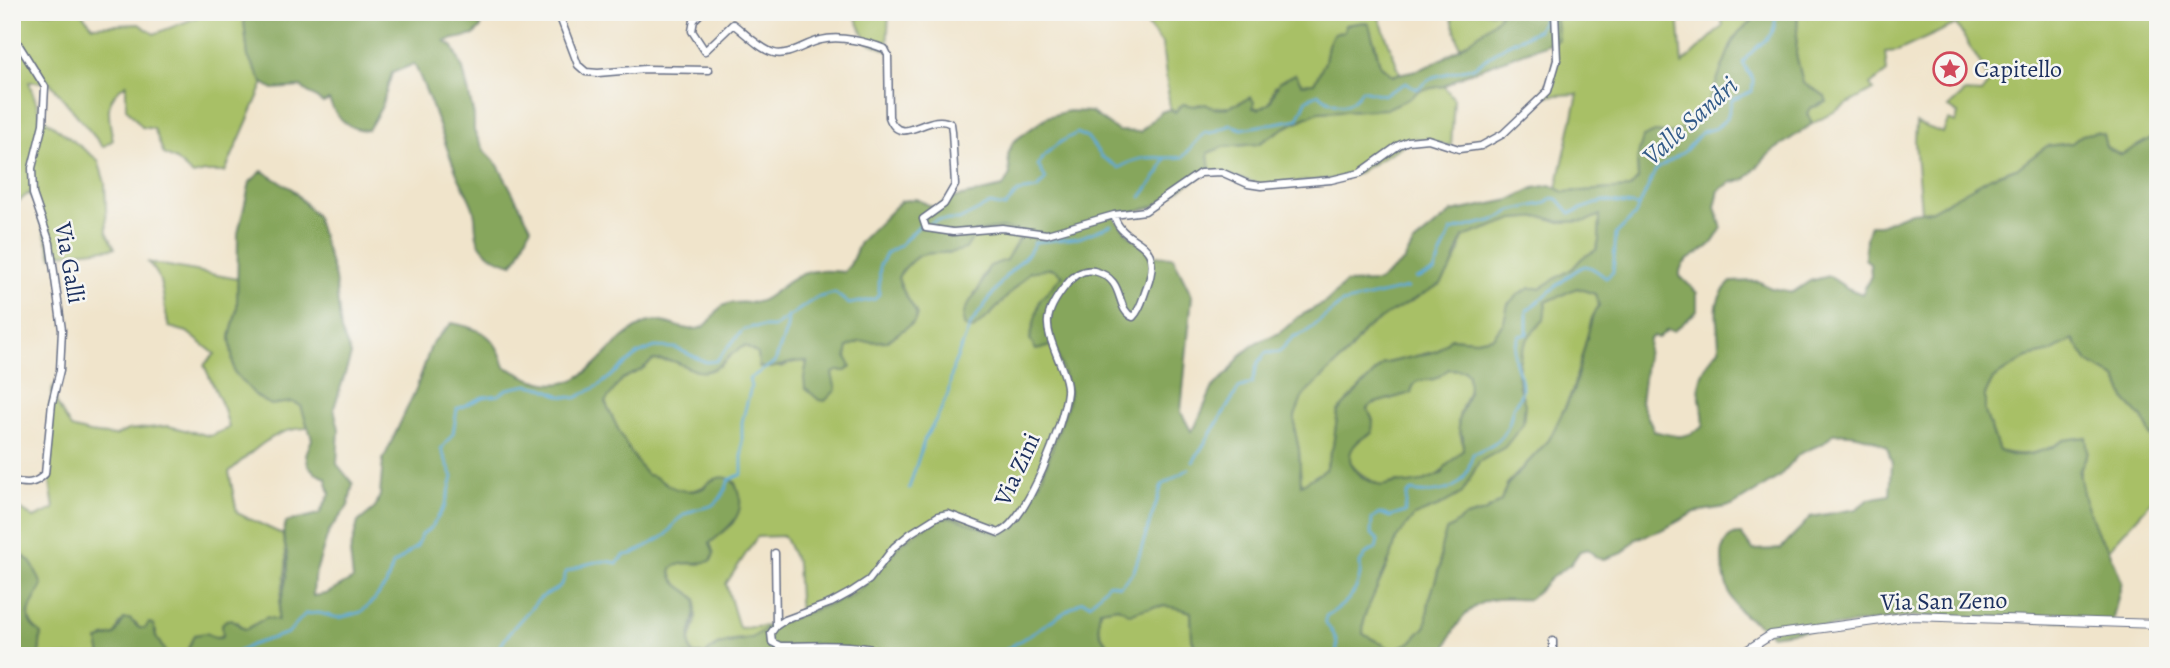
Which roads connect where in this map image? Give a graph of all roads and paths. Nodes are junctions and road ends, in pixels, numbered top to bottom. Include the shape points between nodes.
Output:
1 (558, 12) edge
2 (702, 12) edge
3 (1555, 12) edge
4 (12, 34) edge
5 (709, 70) dead end
6 (1114, 215) junction
7 (12, 481) edge
8 (775, 553) dead end
9 (2158, 624) edge
10 (776, 626) junction
11 (1553, 641) dead end
12 (888, 656) edge
13 (1553, 656) edge
14 (1738, 656) edge

1 - 5 street via 578,65 586,72
2 - 6 street via 694,20 692,32 705,51 733,24 777,54 832,38 885,49 892,126 904,131 938,120 951,124 955,185 944,204 923,219 926,228 953,232 1002,228 1047,234
3 - 6 street via 1557,60 1548,91 1492,141 1459,149 1428,139 1408,141 1360,173 1331,180 1261,186 1221,172 1200,173 1155,207
4 - 7 street, Via Galli via 45,87 43,124 32,168 33,194 50,243 62,330 45,474 37,482
6 - 10 street, Via Zini via 1115,222 1152,257 1152,274 1133,317 1124,310 1114,282 1087,270 1075,274 1048,311 1050,339 1066,378 1067,394 1041,472 1019,515 999,533 948,514 938,516 894,547 869,580 831,603
8 - 10 street
9 - 14 street, Via San Zeno via 1891,618 1771,635
10 - 12 street via 772,642 780,646 839,645 877,649
11 - 13 street

